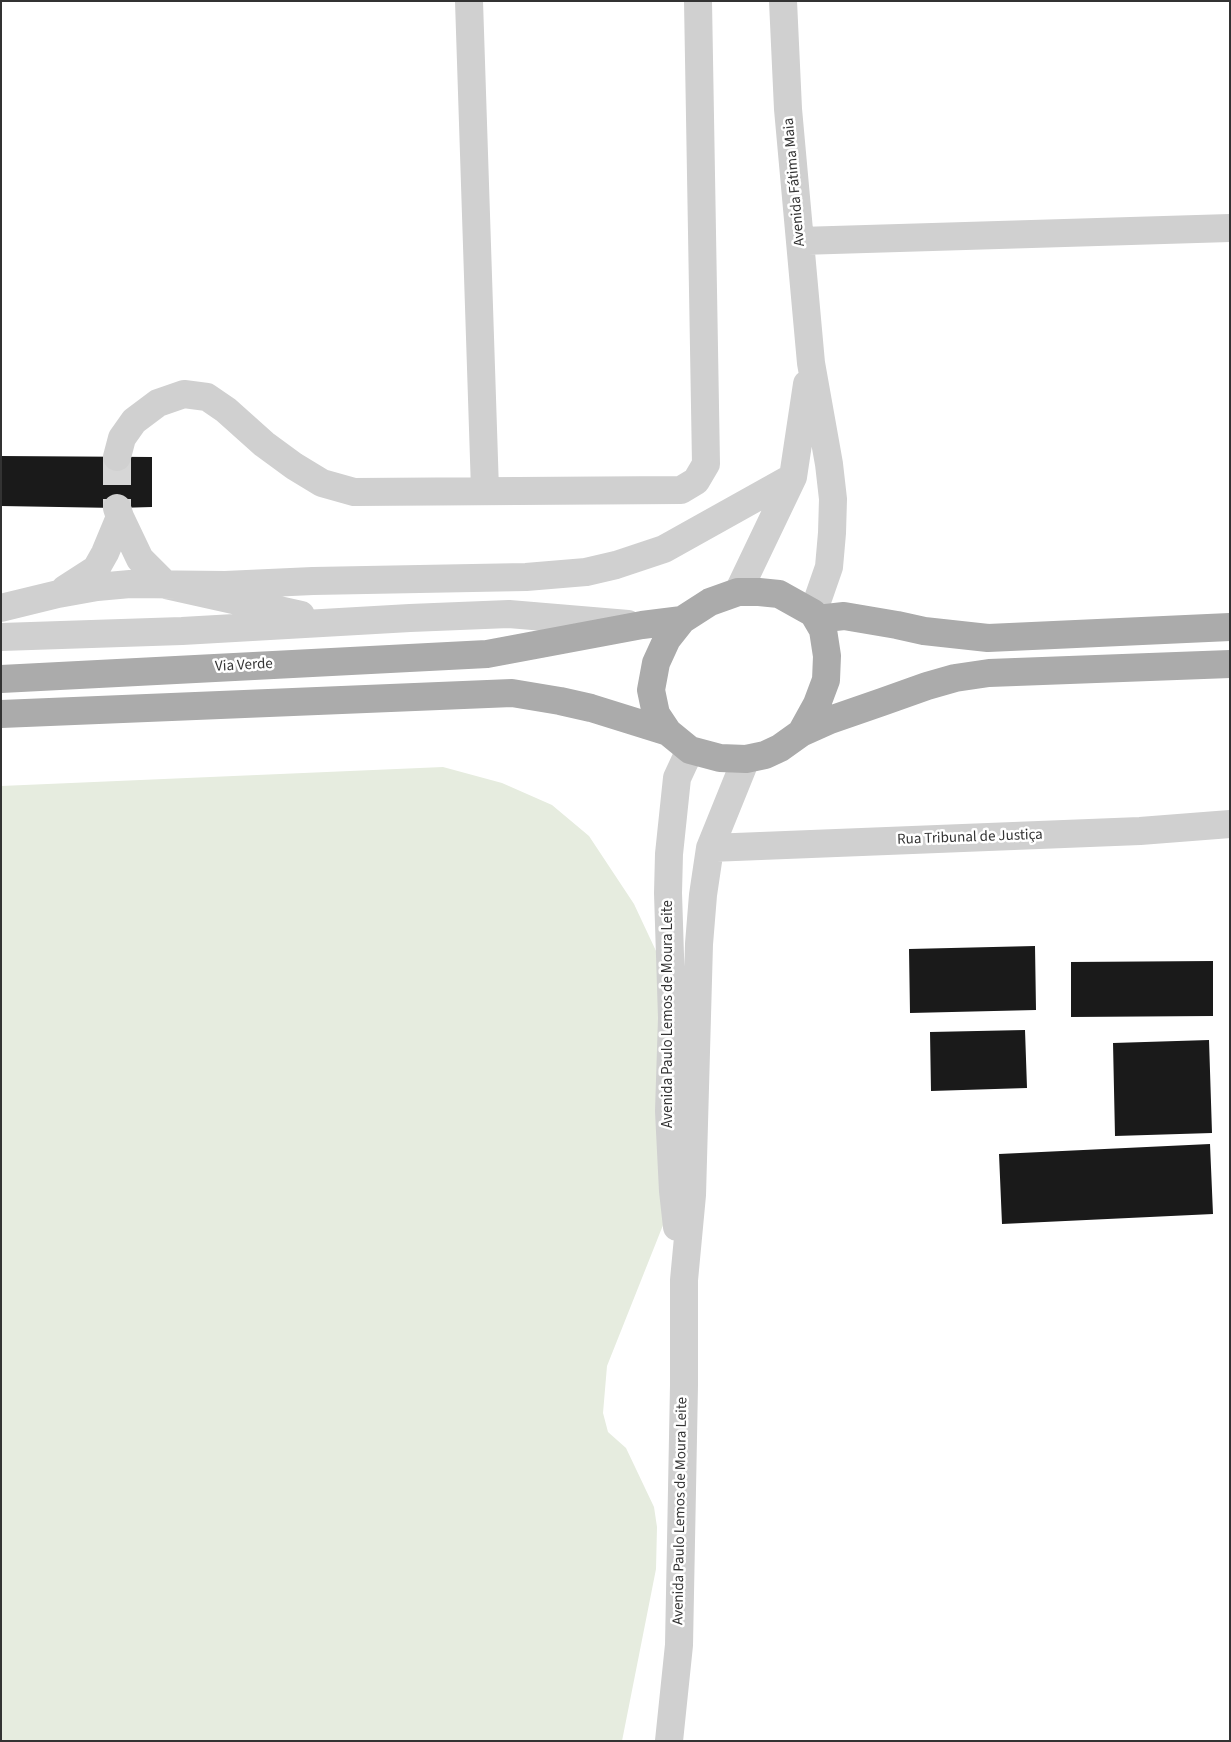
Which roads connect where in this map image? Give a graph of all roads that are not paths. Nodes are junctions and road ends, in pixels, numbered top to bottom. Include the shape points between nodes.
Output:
1 (469, 1) edge
2 (698, 1) edge
3 (783, 1) edge
4 (1230, 228) edge
5 (800, 241) junction
6 (811, 363) junction
7 (117, 457) tunnel mouth
8 (793, 477) junction
9 (485, 490) junction
10 (166, 585) junction
11 (738, 592) junction
12 (58, 594) junction
13 (1, 608) edge
14 (816, 616) junction
15 (682, 620) junction
16 (332, 622) junction
17 (642, 625) junction
18 (1230, 628) edge
19 (1, 637) edge
20 (1230, 664) edge
21 (1, 679) edge
22 (1, 714) edge
23 (668, 732) junction
24 (800, 733) junction
25 (690, 750) junction
26 (746, 758) junction
27 (1230, 824) edge
28 (710, 848) junction
29 (684, 1280) junction
30 (669, 1741) edge

1 - 9 street
2 - 9 street via 706,464 696,481 681,490
3 - 5 street, Avenida Fátima Maia via 788,109
4 - 5 street
5 - 6 street, Avenida Fátima Maia
6 - 8 street, Avenida Fátima Maia
6 - 14 street, Avenida Fátima Maia via 833,499 829,567
7 - 9 street via 122,438 134,421 158,403 184,394 207,397 264,444 322,483 354,492
8 - 10 street via 664,549 616,566 586,572 526,578
8 - 11 street, Avenida Fátima Maia
10 - 12 street via 97,586
10 - 12 street via 140,559 119,512 96,569
10 - 16 street
11 - 14 main road via 779,594
11 - 15 main road via 710,602
12 - 13 street
14 - 18 main road via 844,616 988,638
14 - 24 main road via 823,630 826,680
15 - 17 main road, Via Verde
15 - 23 main road via 667,639 656,663 651,690 656,714
16 - 17 street via 509,614
16 - 19 street
17 - 21 main road, Via Verde via 487,654
20 - 24 main road via 989,673 955,678 891,698
22 - 23 main road via 512,693 560,701
23 - 25 main road
24 - 26 main road via 765,755
25 - 26 main road via 720,758
25 - 29 street, Avenida Paulo Lemos de Moura Leite via 677,778 671,822 668,893 672,1018 669,1111 675,1215
26 - 28 street, Avenida Paulo Lemos de Moura Leite
27 - 28 street, Rua Tribunal de Justiça via 1140,831
28 - 29 street, Avenida Paulo Lemos de Moura Leite via 699,944 692,1195
29 - 30 street, Avenida Paulo Lemos de Moura Leite via 679,1645

